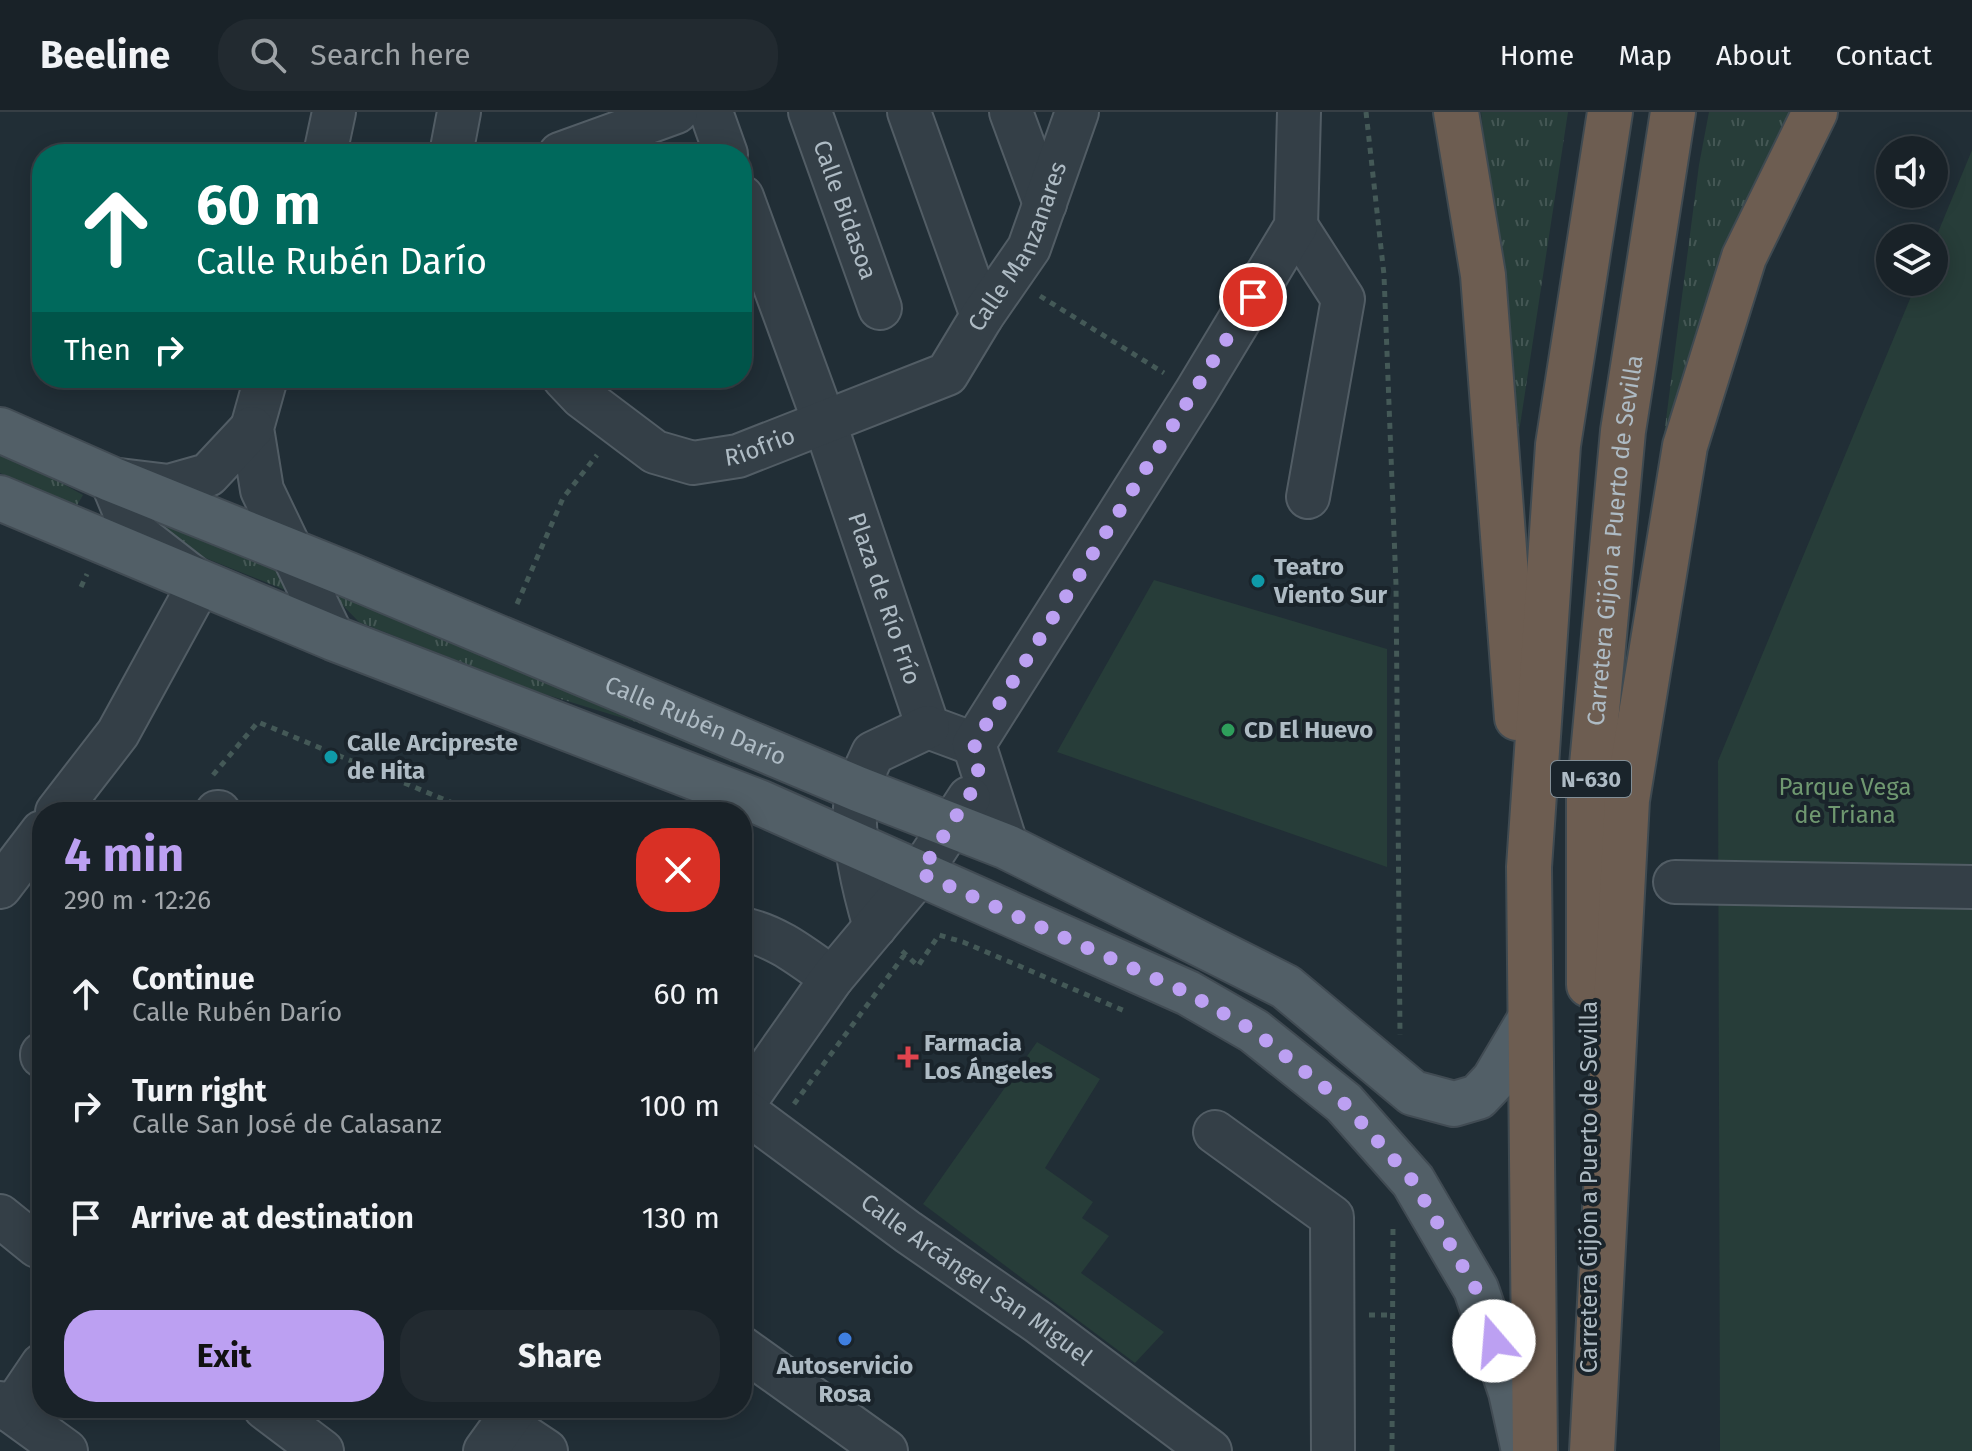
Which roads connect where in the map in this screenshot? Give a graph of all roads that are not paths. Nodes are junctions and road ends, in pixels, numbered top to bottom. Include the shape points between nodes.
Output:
1 (334, 112) edge
2 (459, 112) edge
3 (676, 112) edge
4 (711, 112) edge
5 (810, 112) edge
6 (909, 112) edge
7 (1011, 112) edge
8 (1077, 112) edge
9 (1299, 112) edge
10 (1456, 112) edge
11 (1610, 112) edge
12 (1673, 112) edge
13 (1815, 112) edge
14 (619, 133) edge
15 (327, 144) edge
16 (453, 144) edge
17 (588, 144) edge
18 (722, 144) edge
19 (1045, 204) junction
20 (752, 224) edge
21 (1296, 226) junction
22 (880, 308) dead end
23 (982, 316) junction
24 (947, 374) joint
25 (263, 388) edge
26 (573, 388) edge
27 (825, 424) junction
28 (252, 428) junction
29 (0, 430) edge
30 (111, 479) junction
31 (1308, 497) dead end
32 (0, 498) edge
33 (291, 551) junction
34 (200, 583) junction
35 (333, 638) junction
36 (928, 727) junction
37 (977, 753) junction
38 (858, 789) junction
39 (65, 802) edge
40 (950, 824) junction
41 (32, 845) edge
42 (858, 846) junction
43 (1007, 847) junction
44 (1529, 867) junction
45 (920, 873) junction
46 (1675, 882) dead end
47 (0, 887) edge
48 (1972, 887) edge
49 (875, 927) junction
50 (752, 932) edge
51 (832, 978) junction
52 (1530, 1019) junction
53 (752, 1094) edge
54 (752, 1115) edge
55 (1215, 1132) dead end
56 (0, 1216) edge
57 (32, 1242) edge
58 (752, 1355) edge
59 (32, 1376) edge
60 (5, 1407) edge
61 (278, 1418) edge
62 (501, 1427) edge
63 (66, 1451) edge
64 (322, 1451) edge
65 (546, 1451) edge
66 (886, 1451) edge
67 (1210, 1451) edge
68 (1333, 1451) edge
69 (1524, 1451) edge
70 (1535, 1451) edge
71 (1591, 1451) edge

1 - 15 street
2 - 16 street
3 - 14 street
4 - 18 street
5 - 22 street, Calle Bidasoa
6 - 23 street
7 - 19 street
8 - 19 street, Calle Manzanares
9 - 21 street
10 - 44 highway via 1483,275
11 - 44 highway, N-630 via 1558,445
12 - 71 highway, Carretera Gijón a Puerto de Sevilla / N-630 via 1623,431 1589,797
13 - 71 highway via 1744,257 1682,462 1627,800
14 - 17 street
19 - 23 street, Calle Manzanares via 1029,248
20 - 27 street, Plaza de Río Frío
21 - 31 street via 1343,299
21 - 37 street
23 - 24 street, Calle Manzanares
24 - 27 street, Riofrio
25 - 28 street
26 - 27 street, Riofrio via 655,452 693,463 738,456
27 - 36 street, Plaza de Río Frío
28 - 30 street via 208,475 169,486
28 - 33 street via 262,490
29 - 30 main road, Calle Rubén Darío
30 - 33 main road, Calle Rubén Darío
30 - 34 street via 132,530
32 - 34 main road
33 - 35 street
33 - 38 main road, Calle Rubén Darío
34 - 35 main road
34 - 39 street via 118,733
35 - 42 main road via 761,803
36 - 37 street
36 - 38 street via 873,753
37 - 40 street via 974,788
37 - 43 street
38 - 40 main road, Calle Rubén Darío
38 - 42 street
40 - 43 main road, Calle Rubén Darío
40 - 45 street
41 - 47 street
42 - 45 main road
42 - 49 street
43 - 52 main road, Calle Rubén Darío via 1286,987 1383,1050 1413,1093 1454,1104 1478,1097
44 - 52 highway, N-630
45 - 49 street
45 - 69 main road via 1188,993 1254,1031 1344,1103 1413,1181 1476,1289 1511,1392
46 - 48 street
49 - 51 street
50 - 51 street
51 - 53 street
52 - 70 highway, N-630
54 - 67 street, Calle Arcángel San Miguel
55 - 68 street via 1332,1217
56 - 57 street
58 - 66 street
59 - 60 street
60 - 63 street
61 - 64 street
62 - 65 street

